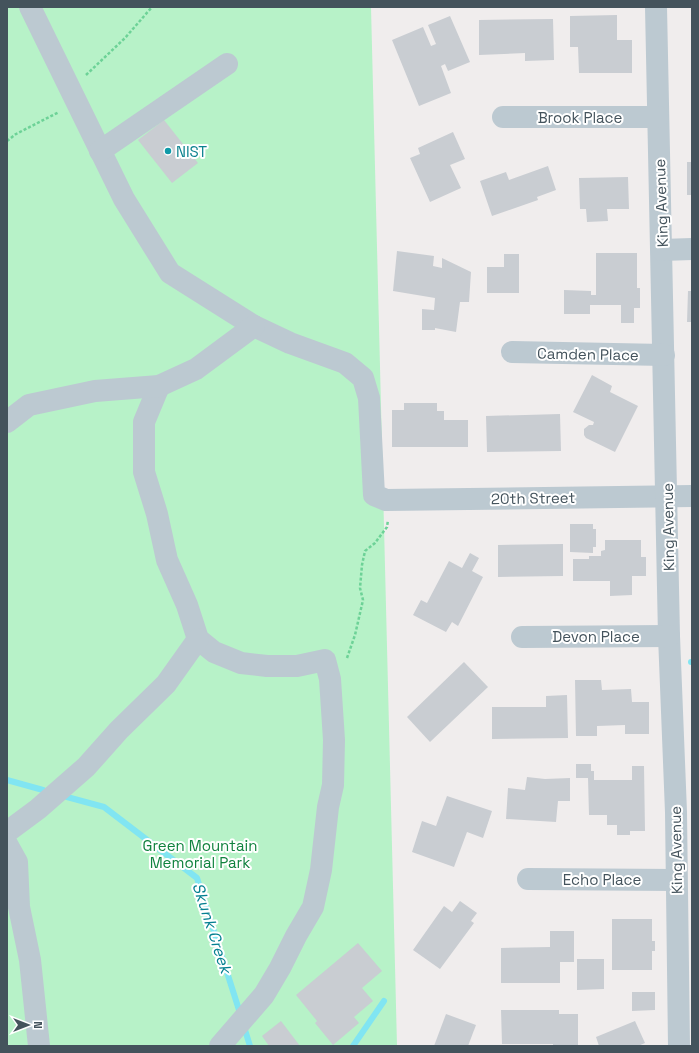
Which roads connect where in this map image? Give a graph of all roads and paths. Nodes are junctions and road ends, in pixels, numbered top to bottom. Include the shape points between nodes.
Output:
1 (30, 7) edge
2 (152, 7) edge
3 (656, 7) edge
4 (227, 64) dead end
5 (77, 105) junction
6 (503, 117) dead end
7 (658, 117) junction
8 (7, 141) edge
9 (100, 151) junction
10 (692, 249) edge
11 (662, 250) junction
12 (254, 326) junction
13 (512, 352) dead end
14 (664, 355) junction
15 (159, 386) junction
16 (7, 422) edge
17 (667, 496) junction
18 (692, 496) edge
19 (381, 498) junction
20 (669, 636) junction
21 (522, 637) dead end
22 (198, 639) junction
23 (330, 679) junction
24 (684, 812) edge
25 (7, 832) edge
26 (7, 844) edge
27 (528, 879) dead end
28 (676, 880) junction
29 (39, 1046) edge
30 (220, 1046) edge
31 (679, 1046) edge

1 - 5 street
2 - 5 path via 125,38 86,75 79,88
3 - 7 street, King Avenue
4 - 9 street
5 - 8 path via 16,134
5 - 9 street
6 - 7 street, Brook Place
7 - 11 street, King Avenue
9 - 12 street via 124,199 170,273
10 - 11 street
11 - 14 street, King Avenue
12 - 15 street via 196,368
12 - 19 street via 290,343 345,363 363,378 369,398
13 - 14 street, Camden Place
14 - 17 street, King Avenue
15 - 16 street via 95,391 29,405
15 - 22 street via 144,422 144,472 167,560 187,605
17 - 18 street, 20th Street
17 - 19 street, 20th Street
17 - 20 street, King Avenue
19 - 23 path via 389,508 387,527 365,551 360,588 363,600 352,641 344,667
20 - 21 street, Devon Place
20 - 24 street, King Avenue
22 - 23 street via 214,652 241,663 297,666 325,660
22 - 25 street via 166,684 118,730 86,767
23 - 30 street via 334,740 333,785 313,907 264,995
24 - 28 street, King Avenue
26 - 29 street via 17,862 20,907 30,960
27 - 28 street, Echo Place
28 - 31 street, King Avenue

